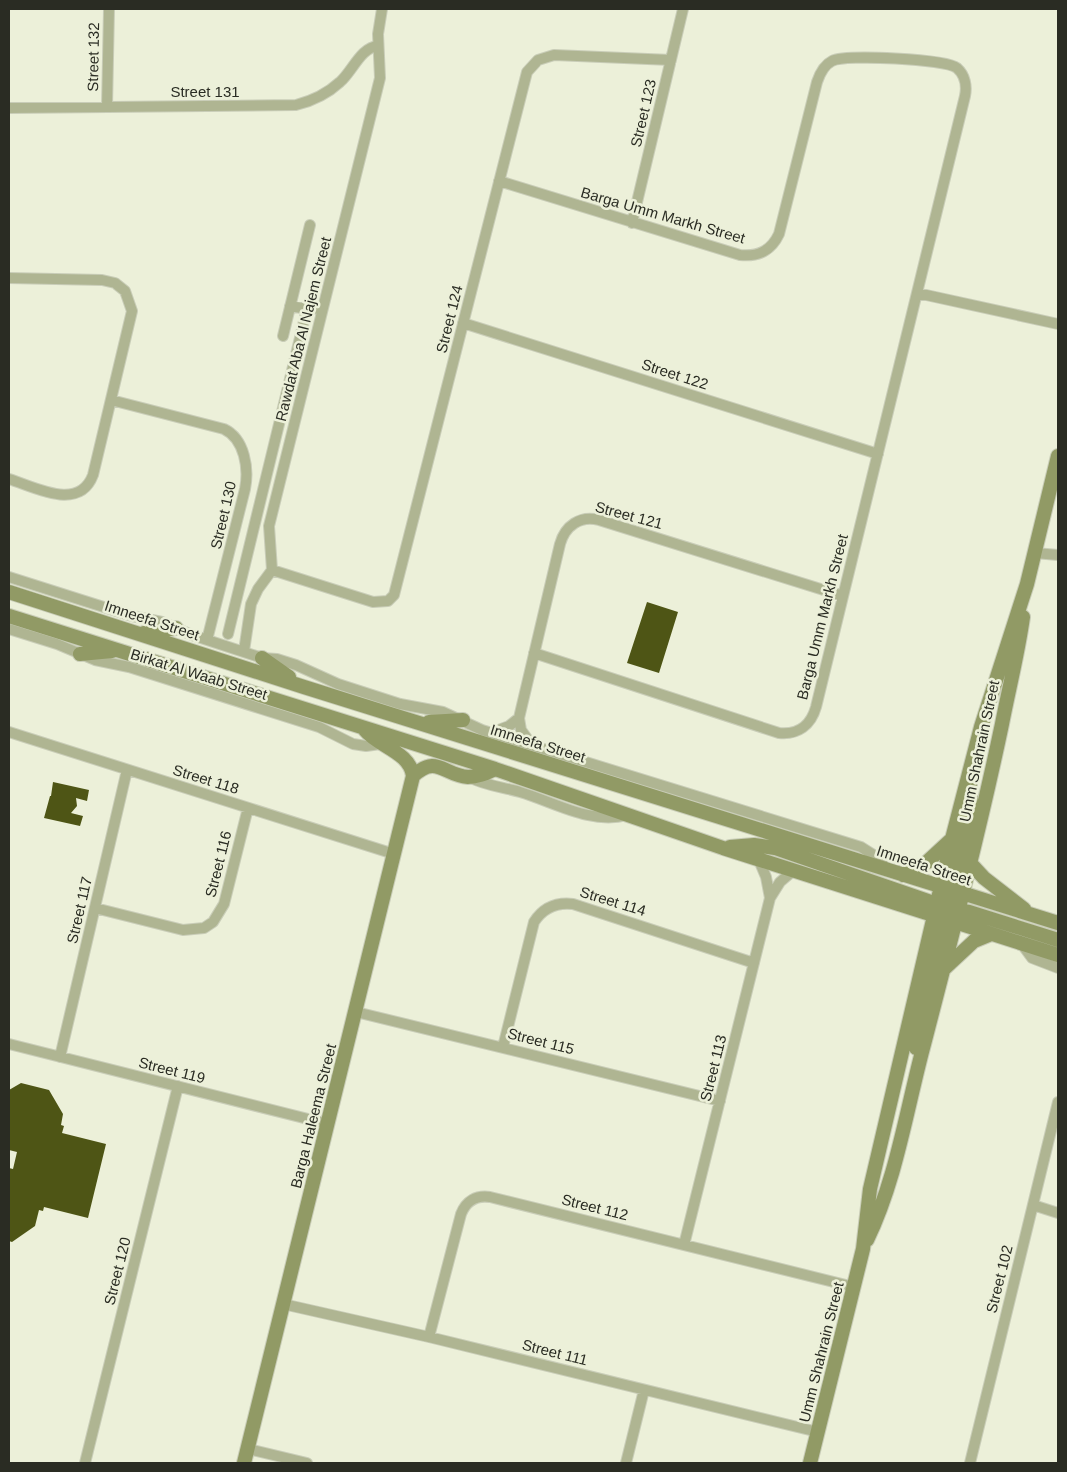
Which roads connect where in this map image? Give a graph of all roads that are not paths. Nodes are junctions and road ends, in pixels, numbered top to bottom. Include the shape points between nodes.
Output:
1 (109, 9) edge
2 (382, 9) edge
3 (683, 9) edge
4 (378, 46) junction
5 (671, 60) junction
6 (107, 107) junction
7 (9, 108) edge
8 (499, 181) junction
9 (632, 224) junction
10 (310, 225) dead end
11 (9, 278) edge
12 (917, 293) junction
13 (290, 306) junction
14 (323, 308) junction
15 (307, 309) junction
16 (463, 323) junction
17 (1058, 324) edge
18 (283, 336) dead end
19 (111, 400) junction
20 (878, 454) junction
21 (1058, 456) edge
22 (9, 479) edge
23 (1034, 553) junction
24 (1058, 555) edge
25 (272, 570) junction
26 (9, 577) edge
27 (1027, 584) junction
28 (9, 592) edge
29 (843, 596) junction
30 (9, 616) edge
31 (176, 628) junction
32 (9, 629) edge
33 (141, 633) junction
34 (228, 634) dead end
35 (208, 640) junction
36 (119, 651) junction
37 (244, 651) junction
38 (534, 653) junction
39 (80, 654) junction
40 (262, 658) junction
41 (304, 687) junction
42 (519, 718) junction
43 (463, 720) junction
44 (420, 723) junction
45 (363, 728) junction
46 (9, 732) edge
47 (493, 732) junction
48 (380, 744) junction
49 (531, 744) junction
50 (399, 755) junction
51 (544, 755) junction
52 (435, 765) junction
53 (495, 769) junction
54 (127, 770) junction
55 (413, 776) junction
56 (468, 777) junction
57 (968, 777) junction
58 (248, 808) junction
59 (627, 815) junction
60 (952, 839) junction
61 (723, 848) junction
62 (394, 854) junction
63 (758, 858) junction
64 (971, 864) junction
65 (794, 870) junction
66 (903, 875) junction
67 (770, 898) junction
68 (948, 906) junction
69 (94, 908) junction
70 (1030, 914) junction
71 (1058, 923) edge
72 (991, 934) junction
73 (1058, 940) edge
74 (1021, 943) junction
75 (1058, 954) edge
76 (754, 962) junction
77 (944, 968) junction
78 (1058, 968) edge
79 (356, 1012) junction
80 (9, 1044) edge
81 (502, 1047) junction
82 (60, 1057) junction
83 (917, 1068) junction
84 (178, 1086) junction
85 (720, 1100) junction
86 (1058, 1102) edge
87 (328, 1124) junction
88 (1033, 1205) junction
89 (1058, 1213) edge
90 (684, 1245) junction
91 (863, 1249) junction
92 (854, 1287) junction
93 (284, 1304) junction
94 (429, 1337) junction
95 (644, 1390) junction
96 (818, 1432) junction
97 (248, 1449) junction
98 (85, 1463) edge
99 (244, 1463) edge
100 (307, 1463) edge
101 (626, 1463) edge
102 (810, 1463) edge
103 (970, 1463) edge

1 - 6 street, Street 132
2 - 4 street, Rawdat Aba Al Najem Street
3 - 5 street, Street 123
4 - 6 street, Street 131 via 367,50 332,90 296,105
4 - 14 street, Rawdat Aba Al Najem Street via 380,78
5 - 8 street, Street 124 via 554,55 538,60 523,82
5 - 9 street, Street 123
6 - 7 street, Street 131
8 - 9 street, Barga Umm Markh Street
8 - 16 street, Street 124
9 - 12 street, Barga Umm Markh Street via 740,255 754,256 766,250 779,234 822,69 833,60 846,57 946,62 961,73 966,90
10 - 13 street
11 - 19 street via 102,280 115,283 126,291 132,311
12 - 17 street
12 - 20 street, Barga Umm Markh Street
13 - 15 street
13 - 18 street
14 - 15 street
14 - 25 street, Rawdat Aba Al Najem Street via 269,526
15 - 34 street
16 - 20 street, Street 122
16 - 25 street, Street 124 via 394,595 388,600 374,602
19 - 22 street via 93,475 83,490 72,495 60,495
19 - 35 street, Street 130 via 224,429 232,434 243,454 247,471 245,489
20 - 29 street, Barga Umm Markh Street
21 - 23 street, Umm Shahrain Street
23 - 24 street
23 - 27 street, Umm Shahrain Street
25 - 37 street via 251,604
26 - 31 street
27 - 57 street, Umm Shahrain Street
27 - 64 street, Umm Shahrain Street via 1018,644
28 - 33 street, Imneefa Street
29 - 38 street, Street 121 via 587,518 575,522 562,537
29 - 38 street, Barga Umm Markh Street via 814,714 806,726 786,734
30 - 36 street, Imneefa Street
31 - 33 street
31 - 35 street
32 - 39 street, Birkat Al Waab Street
33 - 41 street, Imneefa Street
35 - 37 street
36 - 39 street
36 - 45 street, Imneefa Street
37 - 40 street
38 - 42 street, Street 121
39 - 48 street, Birkat Al Waab Street via 138,669 320,727 353,744
40 - 41 street
40 - 43 street via 287,662 338,684
41 - 44 street, Imneefa Street
42 - 47 street via 510,726
42 - 49 street via 520,730
43 - 44 street
43 - 47 street
44 - 51 street, Imneefa Street
45 - 48 street
45 - 53 street, Imneefa Street
46 - 54 street, Street 118
47 - 49 street
48 - 50 street
49 - 51 street
50 - 52 street
50 - 55 street via 410,764
51 - 66 street, Imneefa Street
52 - 55 street via 425,767
52 - 56 street
53 - 56 street
53 - 59 street, Imneefa Street
54 - 58 street, Street 118
54 - 69 street, Street 117
55 - 62 street, Barga Haleema Street
56 - 59 street via 592,816 611,818
57 - 60 street, Umm Shahrain Street
57 - 68 street via 971,809
58 - 62 street, Street 118
58 - 69 street, Street 116 via 224,904 213,922 204,928 183,930
59 - 61 street, Imneefa Street
60 - 66 street via 926,863
60 - 68 street, Umm Shahrain Street
61 - 63 street, Imneefa Street
61 - 68 street via 744,845 775,848
62 - 79 street, Barga Haleema Street
63 - 65 street, Imneefa Street
63 - 67 street, Street 113
64 - 68 street, Umm Shahrain Street
64 - 70 street
65 - 67 street, Street 113 via 780,882
65 - 68 street, Imneefa Street
66 - 68 street, Imneefa Street
67 - 76 street, Street 113
68 - 70 street, Imneefa Street
68 - 72 street, Imneefa Street
68 - 73 street
68 - 77 street
68 - 83 street via 918,1026
68 - 91 street via 872,1182
69 - 82 street, Street 117
70 - 71 street, Imneefa Street
72 - 74 street, Imneefa Street
72 - 77 street via 974,941
74 - 75 street, Imneefa Street
74 - 78 street via 1032,958
76 - 81 street, Street 114 via 573,904 558,904 544,910 534,922
76 - 85 street, Street 113
77 - 83 street
79 - 81 street, Street 115
79 - 87 street, Barga Haleema Street
80 - 82 street, Street 119
81 - 85 street, Street 115
82 - 84 street, Street 119
83 - 91 street via 887,1187
84 - 87 street, Street 119
84 - 98 street, Street 120
85 - 90 street, Street 113
86 - 88 street, Street 102
87 - 93 street, Barga Haleema Street
88 - 89 street
88 - 103 street, Street 102
90 - 92 street, Street 112
90 - 94 street, Street 112 via 490,1196 474,1198 465,1205 461,1214
91 - 92 street, Umm Shahrain Street
92 - 96 street, Umm Shahrain Street
93 - 94 street, Street 111
93 - 97 street, Barga Haleema Street
94 - 95 street, Street 111
95 - 96 street, Street 111
95 - 101 street
96 - 102 street, Umm Shahrain Street
97 - 99 street, Barga Haleema Street
97 - 100 street

